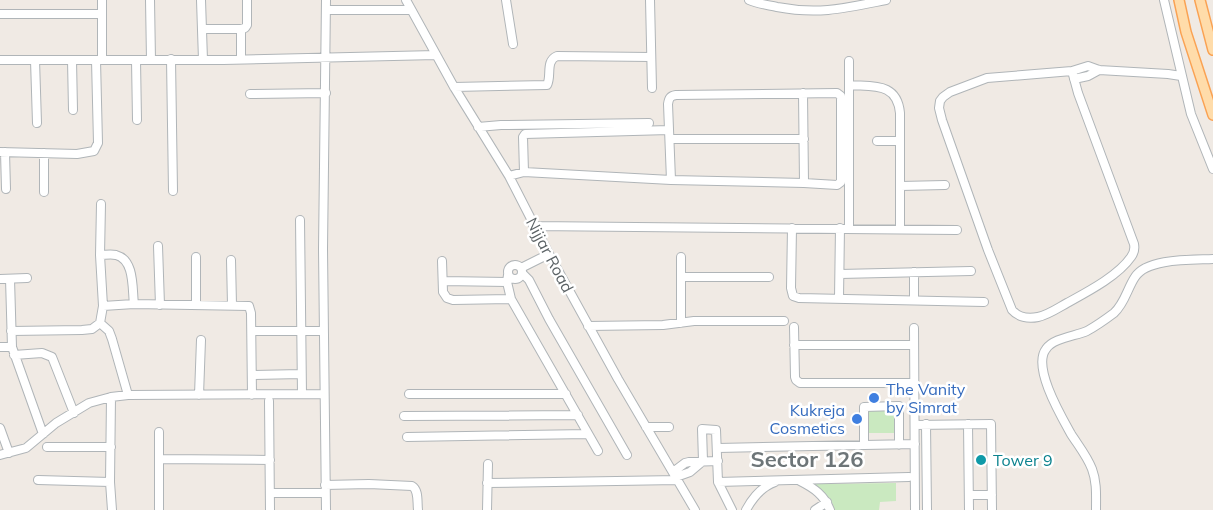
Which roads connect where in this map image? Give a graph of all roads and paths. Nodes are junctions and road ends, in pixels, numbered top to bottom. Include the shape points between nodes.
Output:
1 (102, 0) edge
2 (150, 0) edge
3 (201, 0) edge
4 (247, 0) edge
5 (326, 0) edge
6 (406, 0) edge
7 (506, 0) edge
8 (650, 0) edge
9 (749, 0) edge
10 (886, 0) edge
11 (1164, 0) edge
12 (1179, 0) edge
13 (1200, 0) edge
14 (326, 10) junction
15 (411, 10) junction
16 (0, 14) edge
17 (101, 14) junction
18 (202, 29) junction
19 (241, 29) junction
20 (513, 44) dead end
21 (1213, 50) edge
22 (436, 55) junction
23 (651, 57) junction
24 (327, 58) junction
25 (171, 59) junction
26 (241, 59) junction
27 (0, 60) edge
28 (35, 60) junction
29 (72, 60) junction
30 (99, 60) junction
31 (136, 60) junction
32 (151, 60) junction
33 (203, 60) junction
34 (849, 61) dead end
35 (1073, 75) junction
36 (1182, 76) junction
37 (849, 85) junction
38 (454, 87) junction
39 (652, 88) dead end
40 (326, 93) junction
41 (803, 93) junction
42 (250, 94) dead end
43 (73, 110) dead end
44 (1213, 115) edge
45 (137, 120) dead end
46 (37, 123) dead end
47 (649, 123) dead end
48 (478, 127) junction
49 (669, 130) junction
50 (670, 139) junction
51 (804, 139) junction
52 (877, 141) dead end
53 (900, 141) junction
54 (3, 152) edge
55 (44, 153) junction
56 (1213, 169) edge
57 (524, 172) junction
58 (509, 176) junction
59 (671, 180) junction
60 (804, 183) junction
61 (945, 185) dead end
62 (900, 186) junction
63 (6, 189) dead end
64 (173, 191) dead end
65 (44, 192) dead end
66 (101, 204) dead end
67 (300, 220) dead end
68 (534, 226) junction
69 (792, 228) junction
70 (840, 228) junction
71 (849, 228) junction
72 (900, 229) junction
73 (957, 230) dead end
74 (158, 246) dead end
75 (549, 254) junction
76 (100, 255) junction
77 (196, 257) dead end
78 (681, 257) dead end
79 (1213, 259) edge
80 (231, 260) dead end
81 (442, 261) dead end
82 (521, 271) junction
83 (971, 271) dead end
84 (914, 272) junction
85 (840, 274) junction
86 (769, 277) dead end
87 (27, 278) dead end
88 (508, 278) junction
89 (681, 278) junction
90 (0, 279) edge
91 (10, 279) junction
92 (443, 281) junction
93 (511, 298) junction
94 (839, 298) junction
95 (914, 300) junction
96 (984, 302) dead end
97 (134, 304) junction
98 (196, 304) junction
99 (160, 305) junction
100 (232, 305) junction
101 (103, 306) junction
102 (784, 321) dead end
103 (100, 323) junction
104 (681, 323) junction
105 (588, 326) junction
106 (794, 327) dead end
107 (914, 328) dead end
108 (11, 331) junction
109 (252, 331) junction
110 (324, 331) junction
111 (301, 332) junction
112 (201, 340) dead end
113 (794, 345) junction
114 (914, 345) junction
115 (0, 347) edge
116 (13, 351) junction
117 (301, 374) junction
118 (252, 375) junction
119 (915, 383) junction
120 (302, 394) junction
121 (324, 394) junction
122 (409, 394) dead end
123 (566, 394) junction
124 (128, 395) junction
125 (199, 395) junction
126 (252, 395) junction
127 (111, 397) junction
128 (269, 401) dead end
129 (74, 413) junction
130 (578, 416) junction
131 (404, 417) dead end
132 (926, 424) junction
133 (968, 424) junction
134 (915, 425) junction
135 (646, 427) junction
136 (669, 427) dead end
137 (0, 428) edge
138 (159, 432) dead end
139 (43, 434) junction
140 (588, 434) junction
141 (407, 437) dead end
142 (915, 444) junction
143 (864, 445) junction
144 (899, 445) junction
145 (47, 447) dead end
146 (111, 447) junction
147 (717, 448) junction
148 (598, 451) dead end
149 (9, 453) junction
150 (0, 455) edge
151 (627, 455) dead end
152 (159, 459) junction
153 (270, 460) junction
154 (703, 461) junction
155 (718, 461) junction
156 (488, 464) dead end
157 (676, 477) junction
158 (909, 477) dead end
159 (38, 480) dead end
160 (782, 480) junction
161 (797, 480) junction
162 (110, 482) junction
163 (718, 482) junction
164 (487, 483) junction
165 (325, 489) junction
166 (270, 493) junction
167 (969, 495) junction
168 (992, 495) junction
169 (829, 506) edge
170 (112, 510) edge
171 (159, 510) edge
172 (270, 510) edge
173 (326, 510) edge
174 (418, 510) edge
175 (487, 510) edge
176 (694, 510) edge
177 (732, 510) edge
178 (746, 510) edge
179 (815, 510) edge
180 (915, 510) edge
181 (927, 510) edge
182 (969, 510) edge
183 (992, 510) edge
184 (1096, 510) edge

1 - 17 street
2 - 32 street
3 - 18 street
4 - 19 street via 247,25
5 - 14 street
6 - 15 street, Nijjar Road
7 - 20 street
8 - 23 street
9 - 10 street via 819,12
11 - 36 street
12 - 44 main road
13 - 21 main road
14 - 15 street
14 - 24 street
15 - 22 street, Nijjar Road
16 - 17 street
17 - 30 street
18 - 19 street
18 - 33 street
19 - 26 street
22 - 24 street
22 - 38 street, Nijjar Road
23 - 38 street via 557,56 551,61 547,86
23 - 39 street
24 - 26 street
24 - 40 street
25 - 32 street
25 - 33 street
25 - 64 street
26 - 33 street
27 - 28 street
28 - 29 street
28 - 46 street
29 - 30 street
29 - 43 street
30 - 31 street
30 - 55 street via 97,147 89,153
31 - 32 street
31 - 45 street
34 - 37 street
35 - 35 street via 1134,250 1128,261 1099,285 1037,317 1020,316 1012,310 988,250 942,120 940,101 950,92 987,78
35 - 36 street via 1088,66
36 - 56 street via 1191,114
37 - 53 street via 884,88 895,96
37 - 71 street
38 - 48 street, Nijjar Road
40 - 42 street
40 - 110 street
41 - 49 street via 676,94 668,99
41 - 51 street
41 - 60 street via 841,96 841,182
47 - 48 street
48 - 58 street, Nijjar Road
49 - 50 street
49 - 57 street via 525,134
50 - 51 street
50 - 59 street
51 - 60 street
52 - 53 street
53 - 62 street
54 - 55 street
54 - 63 street
55 - 65 street
57 - 58 street
57 - 59 street
58 - 68 street, Nijjar Road
59 - 60 street
61 - 62 street
62 - 72 street
66 - 76 street
67 - 111 street
68 - 69 street
68 - 75 street, Nijjar Road
69 - 70 street
69 - 94 street via 794,296
70 - 71 street
70 - 85 street
71 - 72 street
72 - 73 street
74 - 99 street
75 - 82 street
75 - 105 street, Nijjar Road
76 - 97 street via 114,255 125,261
76 - 101 street
77 - 98 street
78 - 89 street
79 - 184 street via 1172,261 1146,268 1134,278 1122,304 1113,313 1043,351 1042,368 1049,389 1093,471
80 - 100 street
81 - 92 street
82 - 88 street via 518,265 511,265
82 - 151 street
83 - 84 street
84 - 85 street
84 - 95 street
85 - 94 street
86 - 89 street
87 - 91 street
88 - 92 street
88 - 93 street
89 - 104 street
90 - 91 street
91 - 108 street
92 - 93 street via 444,296 450,299
93 - 123 street
94 - 95 street
95 - 96 street
97 - 99 street
97 - 101 street
98 - 99 street
98 - 100 street
100 - 109 street via 249,306
101 - 103 street
102 - 104 street
103 - 108 street via 82,330
103 - 124 street via 109,331
104 - 105 street
105 - 135 street, Nijjar Road
106 - 113 street
107 - 114 street
108 - 116 street
109 - 111 street
109 - 118 street
110 - 111 street
110 - 121 street
111 - 117 street
112 - 125 street
113 - 114 street
113 - 119 street via 795,377 800,382
114 - 119 street
115 - 116 street
116 - 129 street via 52,357
116 - 139 street
117 - 118 street
117 - 120 street
118 - 126 street
119 - 134 street
120 - 121 street
120 - 126 street
121 - 165 street
122 - 123 street
123 - 130 street
124 - 125 street
124 - 127 street
125 - 126 street
127 - 129 street via 89,403
127 - 146 street
128 - 153 street
129 - 139 street
130 - 131 street
130 - 140 street
132 - 133 street
132 - 134 street
132 - 181 street
133 - 167 street
133 - 168 street via 992,424
134 - 142 street
135 - 136 street
135 - 157 street, Nijjar Road
137 - 149 street
138 - 152 street
139 - 149 street via 26,448
140 - 141 street
140 - 148 street
142 - 144 street
142 - 180 street
143 - 144 street
143 - 144 street via 864,406 899,406
143 - 147 street
145 - 146 street
146 - 162 street
147 - 154 street via 716,430 702,429
147 - 155 street
149 - 150 street
152 - 153 street
152 - 171 street
153 - 166 street
154 - 155 street
154 - 157 street via 685,463
155 - 163 street
156 - 164 street
157 - 164 street
157 - 176 street, Nijjar Road
158 - 161 street
159 - 162 street
160 - 161 street
160 - 163 street
160 - 178 street via 760,490
161 - 169 street via 819,493
162 - 170 street
163 - 177 street
164 - 175 street
165 - 166 street
165 - 173 street
165 - 174 street via 369,484 412,486 417,492
166 - 172 street
167 - 168 street
167 - 182 street
168 - 183 street
169 - 179 street

